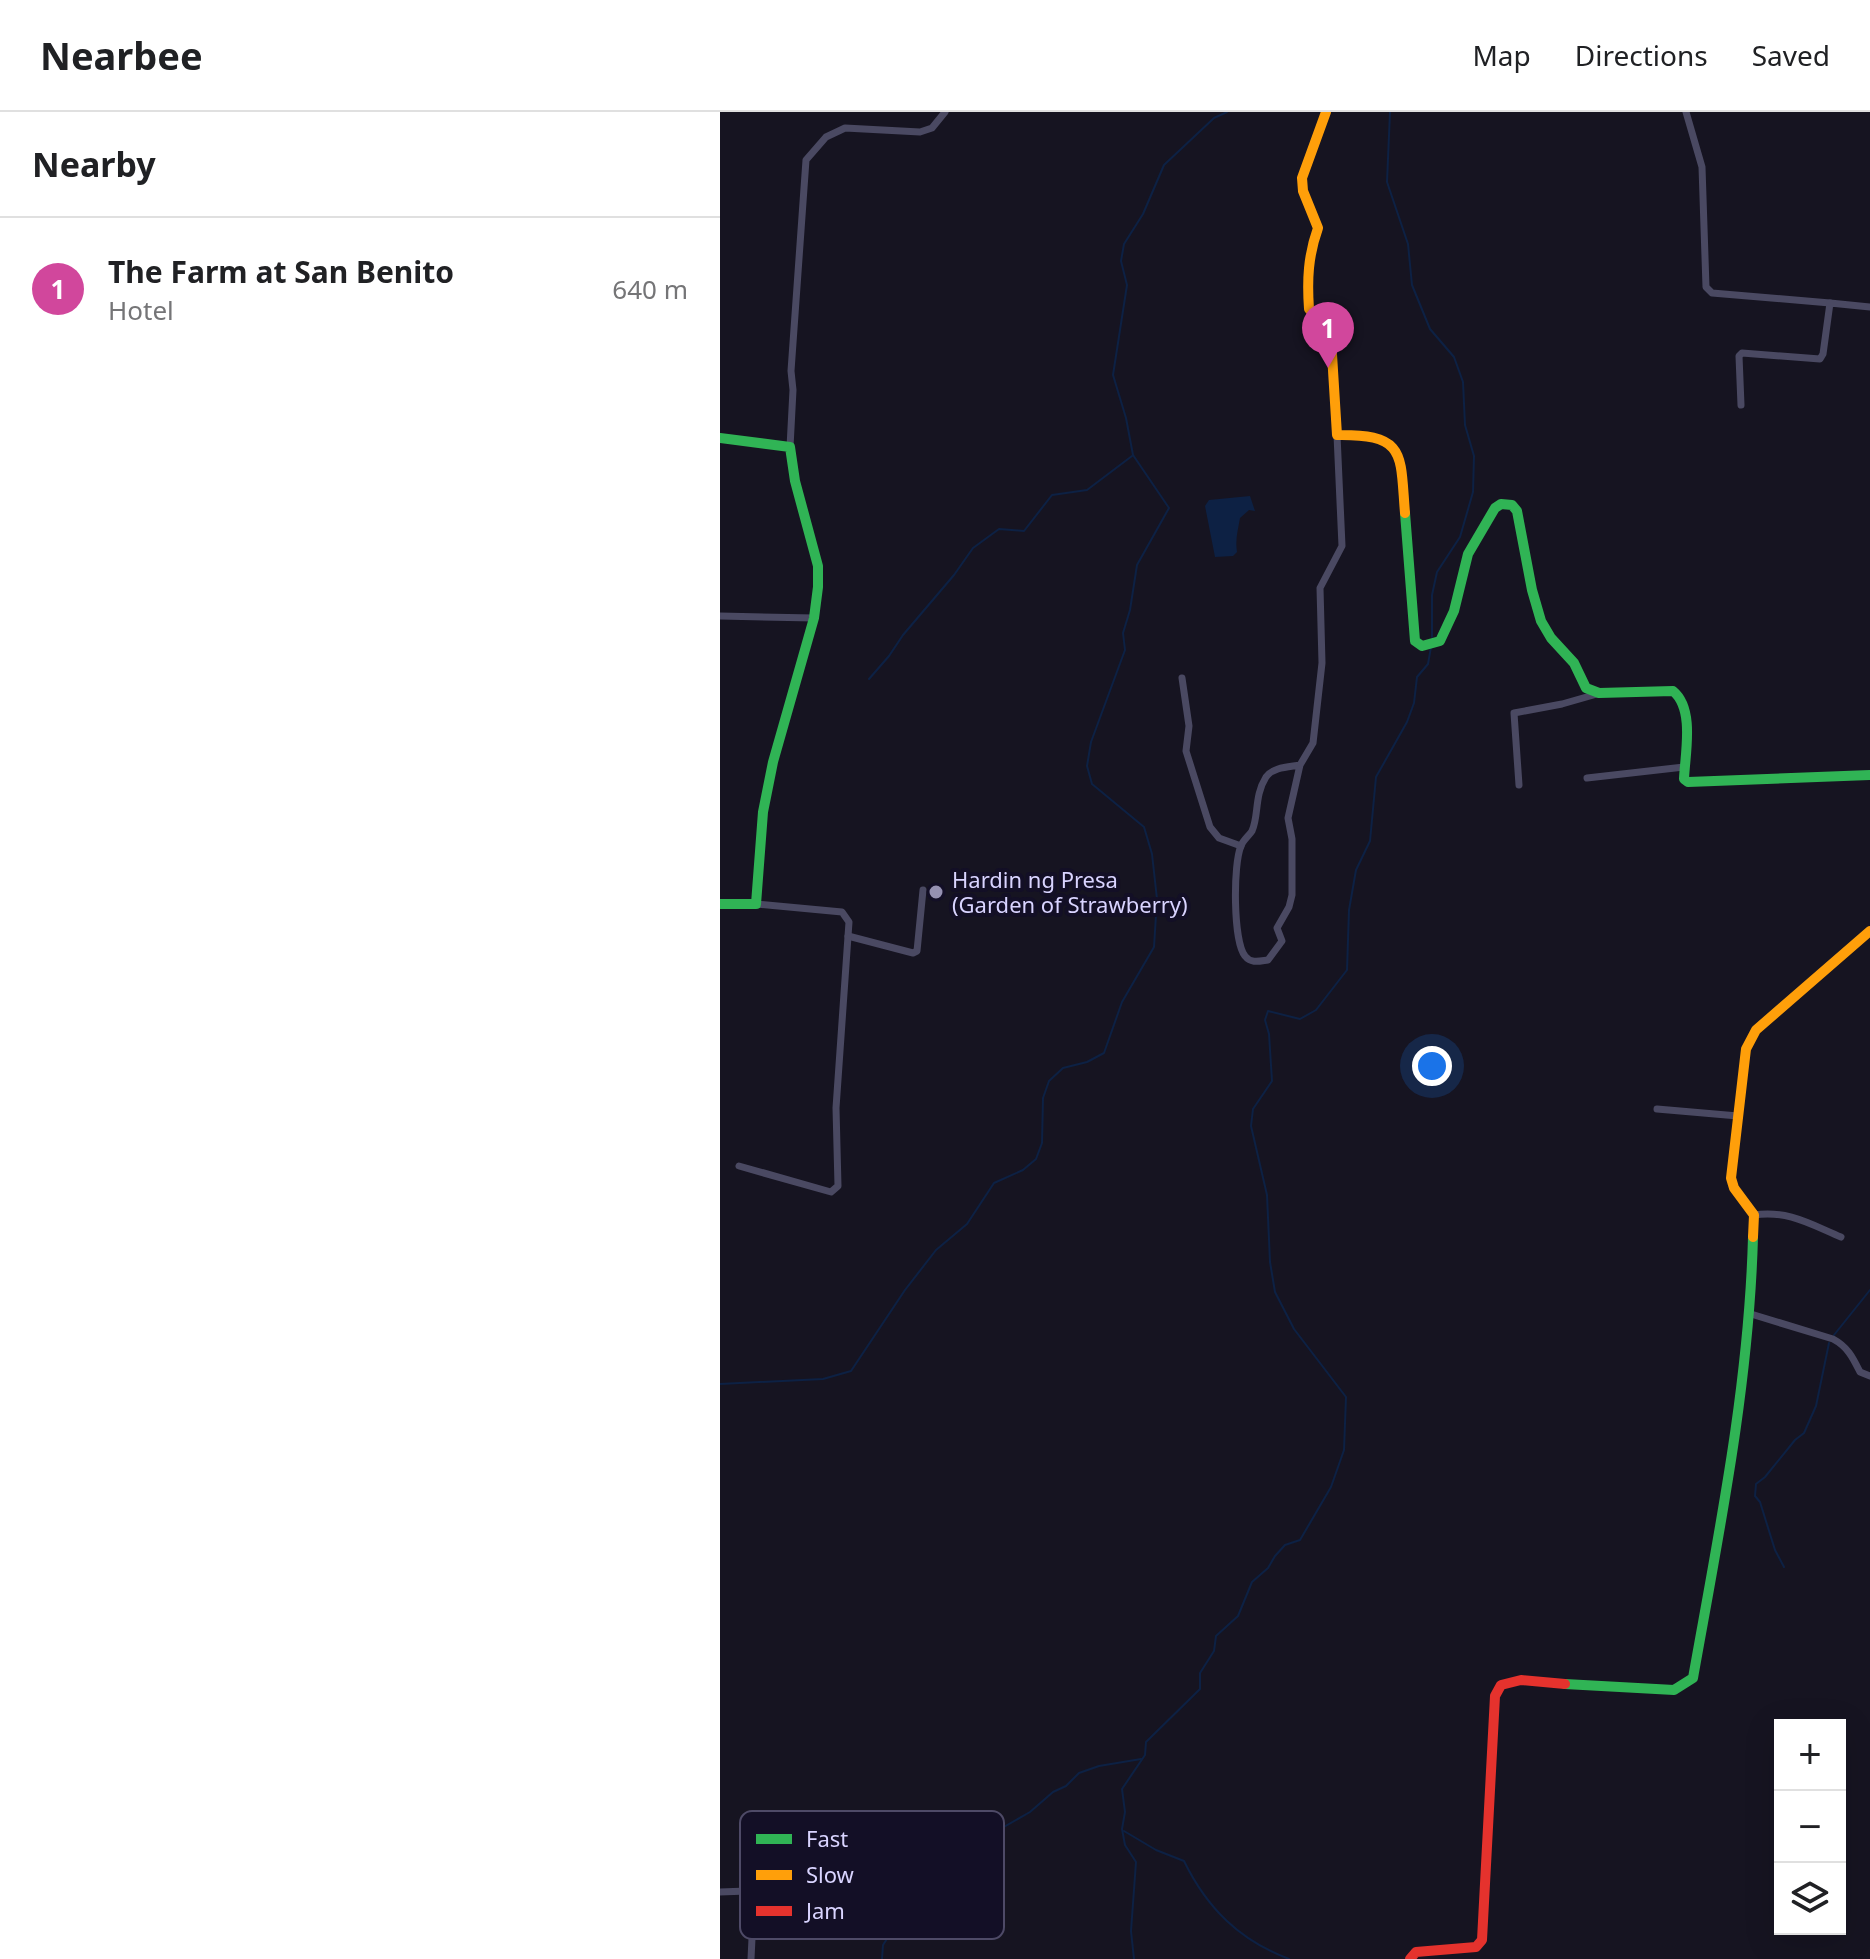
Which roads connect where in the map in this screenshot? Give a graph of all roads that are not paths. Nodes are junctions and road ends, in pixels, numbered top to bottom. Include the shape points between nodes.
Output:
1 (945, 112) edge
2 (1326, 112) edge
3 (1686, 112) edge
4 (1830, 303) junction
5 (1870, 307) edge
6 (1741, 405) dead end
7 (1337, 435) junction
8 (720, 438) edge
9 (790, 447) junction
10 (720, 616) edge
11 (814, 618) junction
12 (1182, 678) dead end
13 (1599, 693) junction
14 (1300, 765) junction
15 (1684, 767) junction
16 (1870, 775) edge
17 (1587, 778) dead end
18 (1519, 785) dead end
19 (1241, 846) junction
20 (923, 890) dead end
21 (720, 904) edge
22 (756, 904) junction
23 (1870, 931) edge
24 (848, 936) junction
25 (1657, 1109) dead end
26 (1738, 1116) junction
27 (739, 1166) dead end
28 (1754, 1215) junction
29 (1841, 1237) dead end
30 (1751, 1314) junction
31 (1870, 1376) edge
32 (740, 1891) edge
33 (720, 1892) edge
34 (752, 1939) edge
35 (751, 1959) edge
36 (1410, 1959) edge

1 - 9 street via 932,128 920,132 835,131 806,160
2 - 7 street via 1302,184 1318,228 1310,250 1308,302 1316,316 1330,322
3 - 4 street via 1702,167 1706,287 1712,293
4 - 5 street
4 - 6 street via 1820,359 1739,356
7 - 13 street via 1375,436 1400,457 1415,641 1422,646 1440,641 1454,611 1468,554 1495,508 1512,505 1549,635 1577,668 1583,687
7 - 14 street via 1342,546 1320,588 1322,663 1313,743
8 - 9 street
9 - 11 street via 818,566
10 - 11 street
11 - 22 street via 773,762
12 - 19 street via 1189,726 1186,751 1210,827 1219,838
13 - 15 street via 1679,693 1685,711
13 - 18 street via 1514,713
14 - 19 street via 1268,775 1256,803 1253,830
14 - 19 street via 1288,818 1292,895 1277,928 1282,941 1268,960 1253,962 1241,946 1235,910
15 - 16 street via 1688,782
15 - 17 street
20 - 24 street via 917,951
21 - 22 street
22 - 24 street via 842,912 849,922
23 - 26 street via 1750,1038
24 - 27 street via 836,1108 838,1186 831,1192
25 - 26 street
26 - 28 street via 1731,1178
28 - 29 street via 1790,1215
28 - 30 street
30 - 31 street via 1843,1345 1860,1372
30 - 36 street via 1732,1462 1693,1678 1674,1690 1552,1681 1501,1685 1495,1696 1482,1940 1476,1947 1416,1952
32 - 33 street
34 - 35 street

